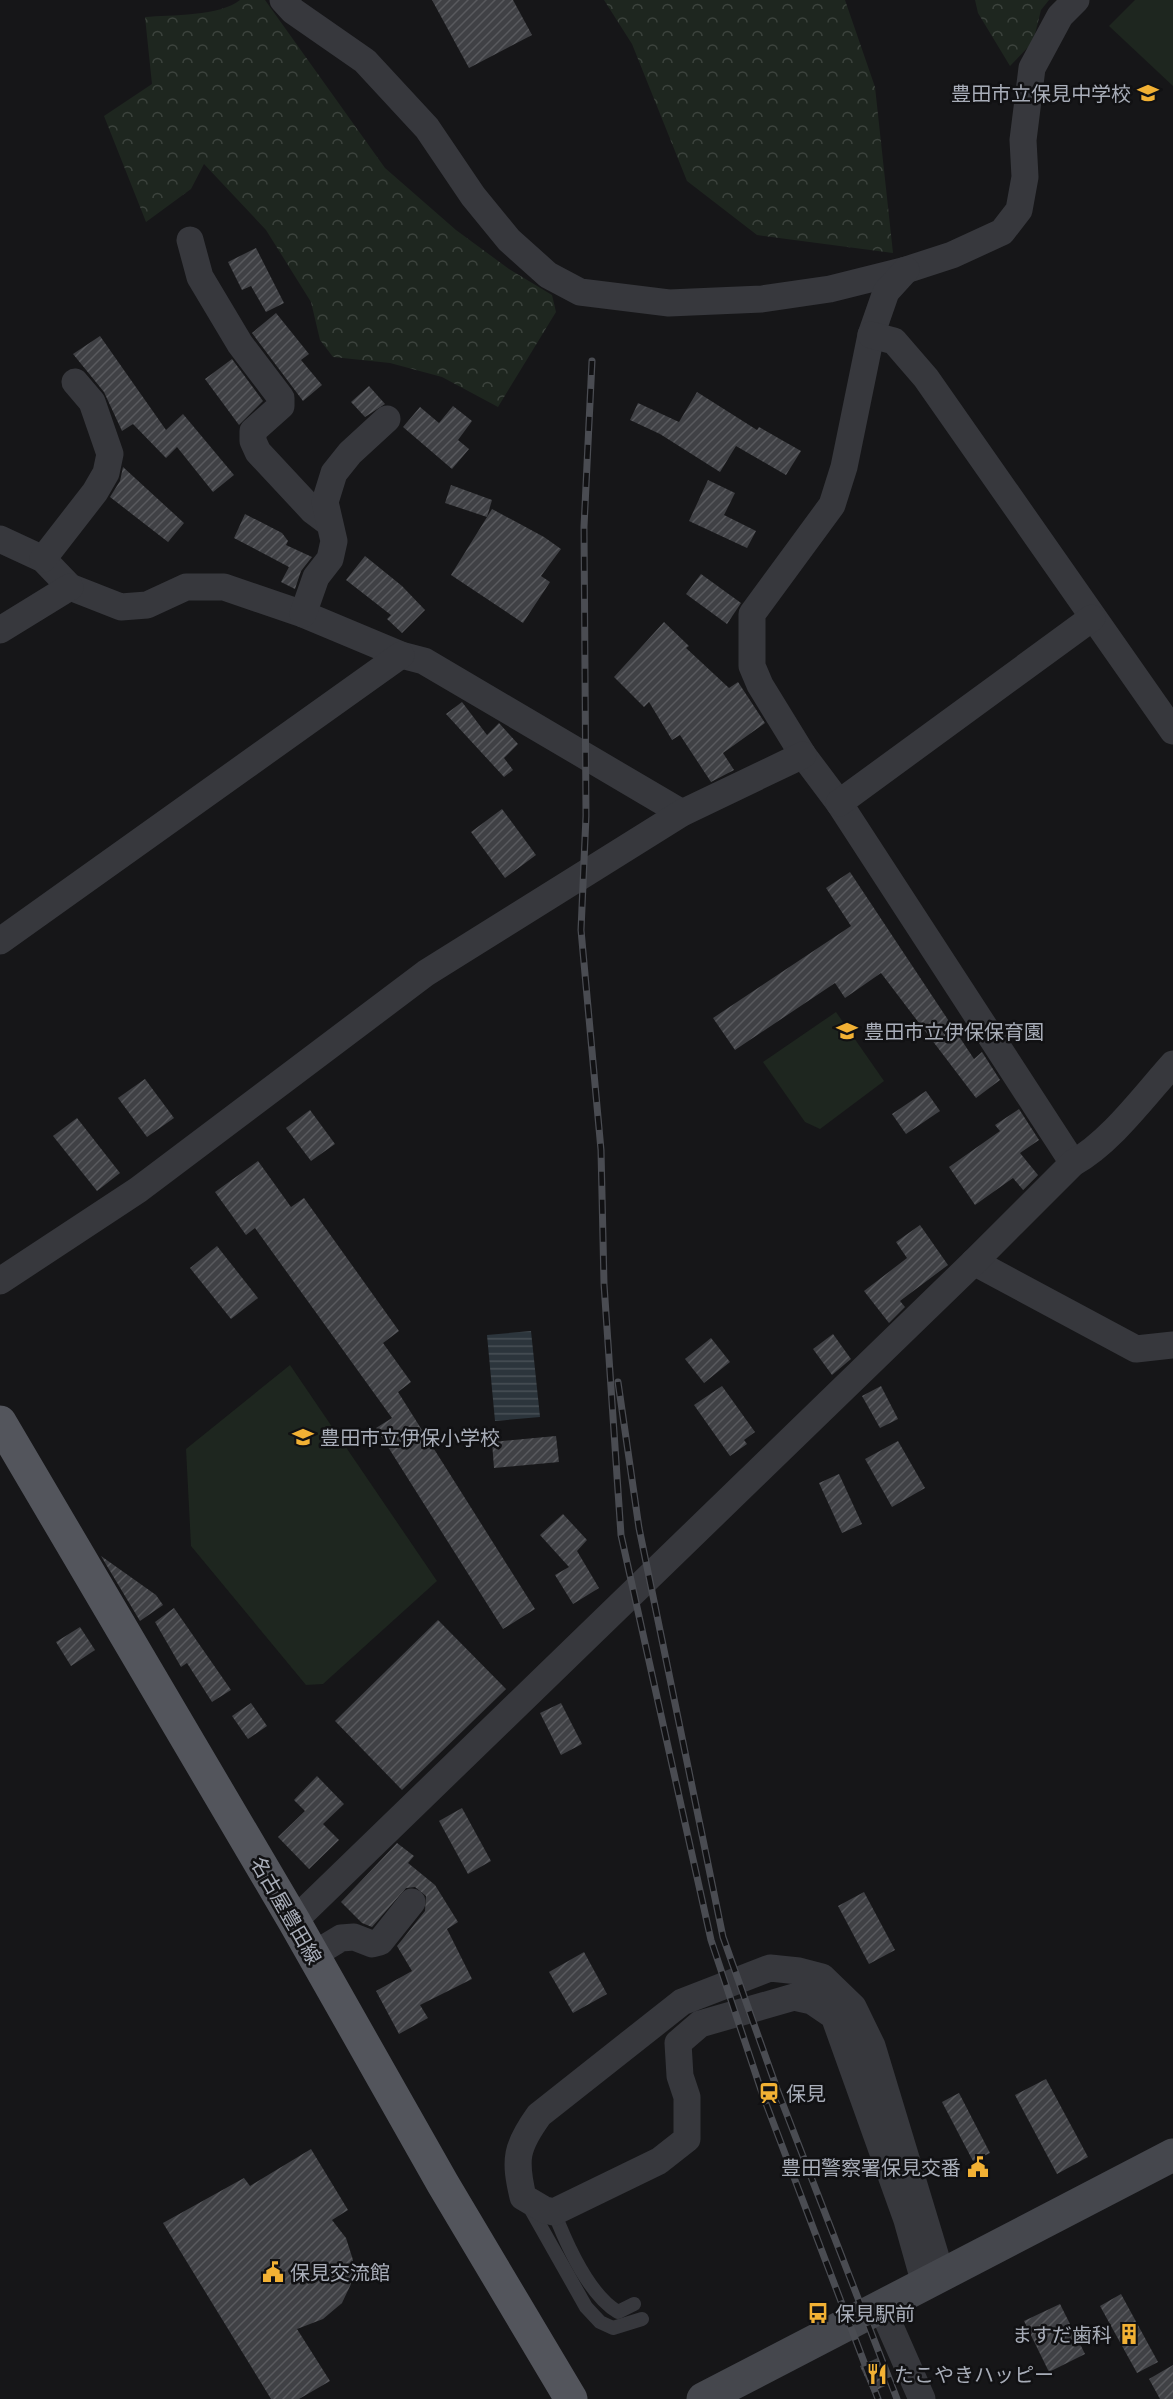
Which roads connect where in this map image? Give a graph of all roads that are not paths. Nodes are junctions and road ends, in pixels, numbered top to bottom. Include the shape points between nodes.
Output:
1 (283, 0) edge
2 (1076, 0) edge
3 (190, 240) dead end
4 (906, 270) junction
5 (871, 335) junction
6 (75, 382) dead end
7 (387, 419) dead end
8 (329, 523) junction
9 (0, 539) edge
10 (44, 559) junction
11 (70, 587) junction
12 (303, 614) junction
13 (1092, 618) junction
14 (0, 630) edge
15 (401, 655) junction
16 (1173, 731) edge
17 (803, 755) junction
18 (839, 802) junction
19 (682, 813) junction
20 (0, 941) edge
21 (1173, 1064) edge
22 (1073, 1163) junction
23 (974, 1262) junction
24 (0, 1281) edge
25 (1173, 1345) edge
26 (0, 1422) edge
27 (412, 1902) dead end
28 (294, 1921) junction
29 (313, 1955) junction
30 (1173, 2155) edge
31 (523, 2197) junction
32 (554, 2211) junction
33 (933, 2279) junction
34 (634, 2304) dead end
35 (882, 2308) junction
36 (642, 2319) dead end
37 (571, 2399) edge
38 (704, 2399) edge
39 (922, 2399) edge

1 - 4 street via 365,61 427,128 473,196 509,240 549,275 580,292 669,303 762,299 830,289
2 - 4 street via 1060,16 1032,68 1019,210 1002,232
3 - 8 street via 200,277 240,344 281,398 281,406 253,431 258,452
4 - 5 street via 886,292
5 - 13 street via 894,341 926,378
5 - 17 street via 844,467 832,505 752,614 752,666 760,686
6 - 10 street via 92,402 110,454 106,473 95,492
7 - 8 street via 334,472 325,502
8 - 12 street via 334,541 330,559 316,577
9 - 10 street
10 - 11 street
11 - 12 street via 121,607 147,604 186,587 224,587
11 - 14 street
12 - 15 street
13 - 16 street
13 - 18 street
15 - 19 street via 424,661
15 - 20 street
17 - 18 street
17 - 19 street
18 - 22 street
19 - 24 street via 426,973 138,1190
21 - 22 street via 1122,1120
22 - 23 street
23 - 25 street via 1136,1349
23 - 28 street
26 - 28 main road, 名古屋豊田線
27 - 29 street via 380,1942 341,1938
28 - 29 main road, 名古屋豊田線
29 - 37 main road, 名古屋豊田線
30 - 33 street
31 - 32 street
31 - 33 street via 516,2169 522,2139 539,2115 682,2002 770,1968 799,1971 822,1977 853,2007 872,2046
31 - 36 lane via 586,2307 600,2322 613,2328
32 - 33 street via 659,2161 687,2139 687,2097 680,2076 678,2043 700,2024 794,1997 812,2001 834,2016 907,2220
32 - 34 lane via 571,2252 608,2306 618,2312
33 - 35 street
35 - 38 street
35 - 39 street

